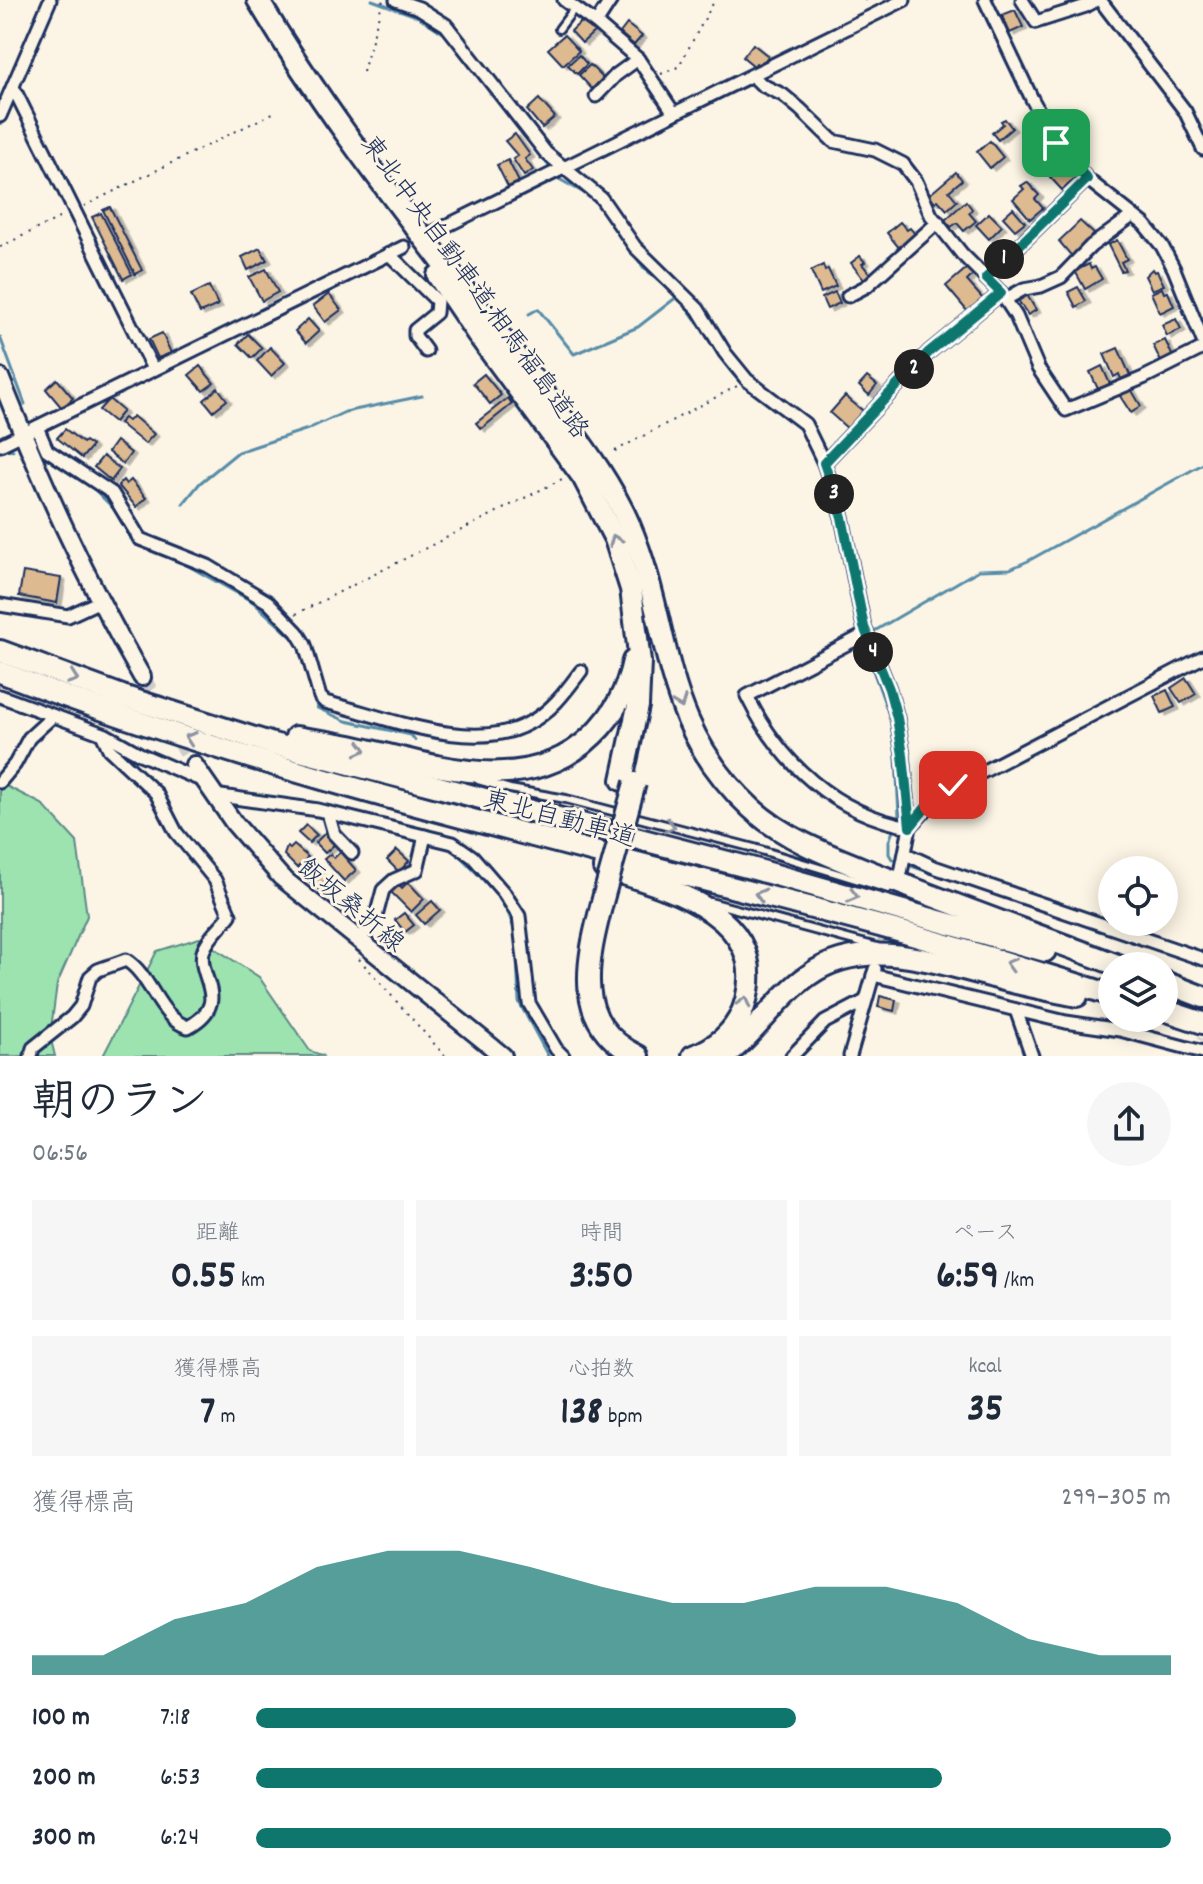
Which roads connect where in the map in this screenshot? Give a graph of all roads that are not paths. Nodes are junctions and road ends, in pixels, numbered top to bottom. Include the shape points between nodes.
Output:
1 (50, 0) edge
2 (247, 0) edge
3 (396, 0) edge
4 (564, 0) edge
5 (611, 0) edge
6 (904, 0) edge
7 (985, 0) edge
8 (1022, 0) edge
9 (1098, 0) edge
10 (574, 9) junction
11 (262, 13) edge
12 (596, 23) junction
13 (559, 29) dead end
14 (638, 59) junction
15 (753, 76) junction
16 (13, 87) junction
17 (596, 96) dead end
18 (674, 113) junction
19 (0, 116) edge
20 (1203, 149) edge
21 (557, 172) junction
22 (1087, 179) junction
23 (1132, 216) junction
24 (938, 222) junction
25 (434, 232) dead end
26 (404, 247) dead end
27 (389, 254) junction
28 (986, 278) junction
29 (848, 296) dead end
30 (1004, 296) junction
31 (1198, 317) edge
32 (1203, 341) edge
33 (1203, 348) edge
34 (426, 351) dead end
35 (153, 369) junction
36 (0, 377) edge
37 (30, 430) junction
38 (0, 445) edge
39 (824, 463) junction
40 (652, 601) junction
41 (98, 602) junction
42 (0, 605) edge
43 (635, 615) junction
44 (863, 636) junction
45 (0, 651) edge
46 (1203, 657) edge
47 (581, 671) dead end
48 (0, 672) edge
49 (142, 677) tunnel mouth
50 (0, 696) edge
51 (53, 716) junction
52 (201, 721) junction
53 (102, 734) junction
54 (265, 761) junction
55 (432, 766) junction
56 (199, 772) joint
57 (0, 782) edge
58 (628, 782) junction
59 (214, 795) junction
60 (328, 813) junction
61 (899, 825) junction
62 (425, 836) junction
63 (352, 853) dead end
64 (598, 893) junction
65 (682, 895) junction
66 (949, 903) junction
67 (356, 947) junction
68 (1098, 958) edge
69 (923, 959) junction
70 (1203, 959) edge
71 (1098, 968) edge
72 (1178, 988) edge
73 (1098, 991) edge
74 (1178, 993) edge
75 (1098, 1000) edge
76 (1203, 1000) edge
77 (865, 1001) junction
78 (1016, 1010) junction
79 (1200, 1050) edge
80 (31, 1056) edge
81 (503, 1056) edge
82 (563, 1056) edge
83 (612, 1056) edge
84 (638, 1056) edge
85 (693, 1056) edge
86 (725, 1056) edge
87 (792, 1056) edge
88 (850, 1056) edge
89 (1032, 1056) edge

1 - 16 street
2 - 11 highway, 東北中央自動車道;相馬福島道路
3 - 21 street via 446,25
4 - 10 street
5 - 12 street
6 - 15 street
7 - 22 street via 1056,143
8 - 9 street via 1036,22
9 - 20 street via 1185,111
10 - 12 street
10 - 13 lane
11 - 40 highway, 東北中央自動車道;相馬福島道路 via 597,465 630,527
43 -> 11 highway, 東北中央自動車道;相馬福島道路 via 615,539 583,477 341,144
12 - 14 street
14 - 17 street
14 - 18 street
15 - 18 street
15 - 24 street via 783,95 833,141 875,150 903,164
16 - 19 street
16 - 35 street
18 - 21 street
21 - 25 street
21 - 39 street via 601,198 635,247 698,309 747,380 805,424
22 - 23 street
22 - 28 street
23 - 30 street via 1061,277
23 - 31 street via 1162,246
24 - 28 street
24 - 29 street via 867,286
26 - 27 street
27 - 34 street via 437,301 436,313 415,330
27 - 35 street
28 - 30 street
30 - 33 street via 1038,368 1066,410
30 - 39 street via 929,352
31 - 32 street
35 - 37 street
36 - 37 main road
37 - 38 street
37 - 41 main road via 52,505
37 - 47 street via 47,450 112,493 140,539 208,566 268,602 305,645 325,702 475,737 517,729 537,718
39 - 44 street via 842,517
40 - 58 highway via 652,699
40 -> 66 highway via 682,710 705,754 736,793 805,845
41 - 42 street via 68,616
41 - 49 main road
43 - 55 highway via 629,679 613,712 588,740 555,761 516,771
43 - 58 highway via 640,684
44 - 61 street via 889,689 900,732
44 - 61 street via 747,696 777,748 808,780 838,800
45 -> 52 highway, 東北自動車道
46 - 61 street via 953,785
54 -> 48 highway, 東北自動車道
50 - 51 street
51 - 53 street
51 - 57 street via 29,738
52 -> 55 highway via 348,745
52 -> 71 highway, 東北自動車道 via 900,909
53 - 56 street via 196,778
53 - 80 street via 109,749 156,793 176,832 215,880 230,915 202,955 211,998 193,1025 178,1024 144,975 126,960 90,977 81,1006 33,1048
54 - 65 highway via 347,792
73 -> 54 highway, 東北自動車道 via 898,931 428,809
55 -> 66 lane
56 - 59 main road, 飯坂桑折線
58 - 64 highway
59 - 60 street
59 - 67 main road, 飯坂桑折線 via 281,877
60 - 62 street
60 - 63 street via 334,834
61 - 70 street via 904,863 934,867
62 - 67 street via 417,870 383,890 375,920
62 - 82 street via 464,848 512,904 522,930 529,1003
64 - 83 highway via 578,947 575,987 584,1021
64 - 84 highway via 588,971 591,1002 605,1031
65 - 69 lane
85 -> 65 highway via 734,1028 749,976 728,926
66 - 68 highway
67 - 81 main road, 飯坂桑折線
69 - 75 highway
69 - 86 highway via 866,955 813,972
72 - 76 highway
74 - 76 highway
77 - 78 street via 874,972
77 - 87 street via 825,1022
77 - 88 street
78 - 79 street
78 - 89 street

